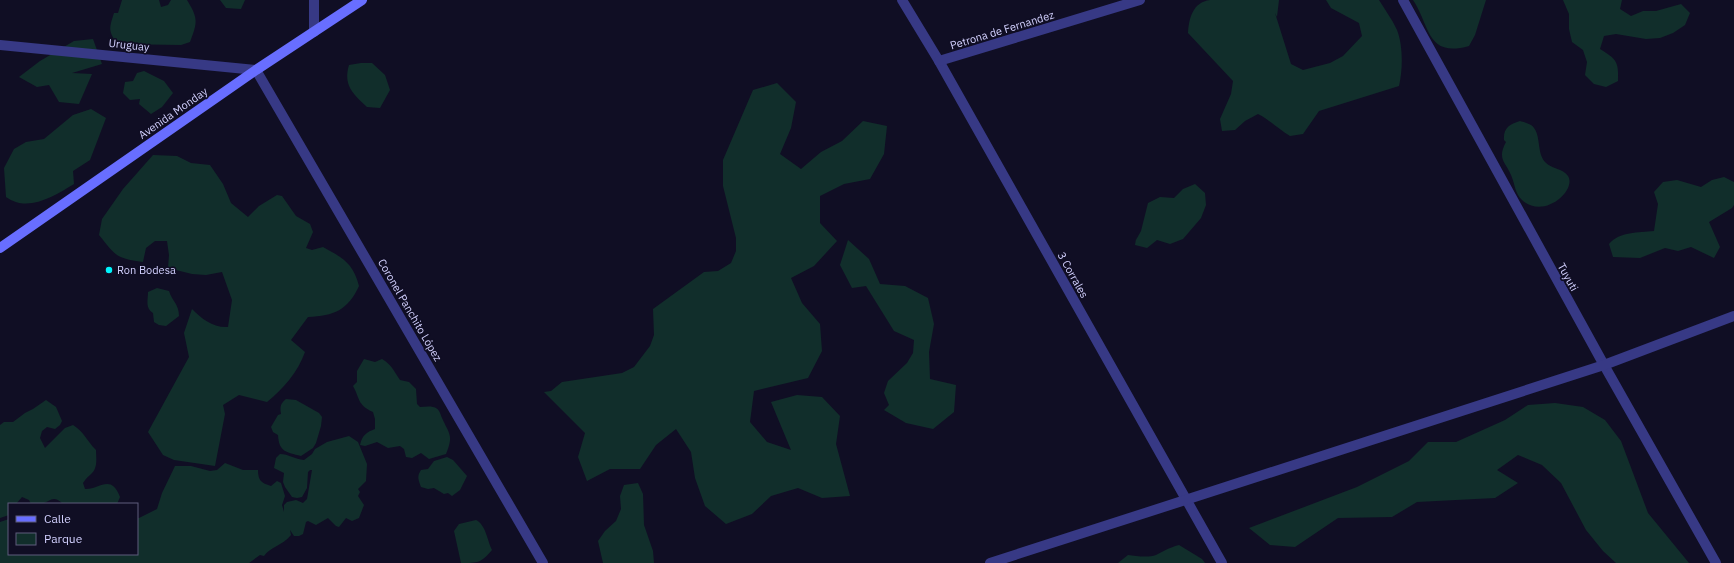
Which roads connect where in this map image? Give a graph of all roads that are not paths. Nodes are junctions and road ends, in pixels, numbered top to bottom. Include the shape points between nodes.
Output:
1 (314, 0) edge
2 (362, 0) edge
3 (902, 0) edge
4 (1140, 0) edge
5 (1402, 0) edge
6 (314, 32) junction
7 (0, 45) edge
8 (939, 61) junction
9 (256, 70) junction
10 (0, 248) edge
11 (1734, 316) edge
12 (1604, 365) junction
13 (1186, 500) junction
14 (543, 563) edge
15 (990, 563) edge
16 (1222, 563) edge
17 (1716, 563) edge

1 - 6 street
2 - 6 main road, Avenida Monday
3 - 8 street, 3 Corrales
4 - 8 street, Petrona de Fernandez
5 - 12 street, Tuyuti
6 - 9 main road, Avenida Monday
7 - 9 street, Uruguay
8 - 13 street, 3 Corrales
9 - 10 main road, Avenida Monday
9 - 14 street, Coronel Panchito López
11 - 12 street
12 - 13 street
12 - 17 street, Tuyuti
13 - 15 street
13 - 16 street, 3 Corrales

